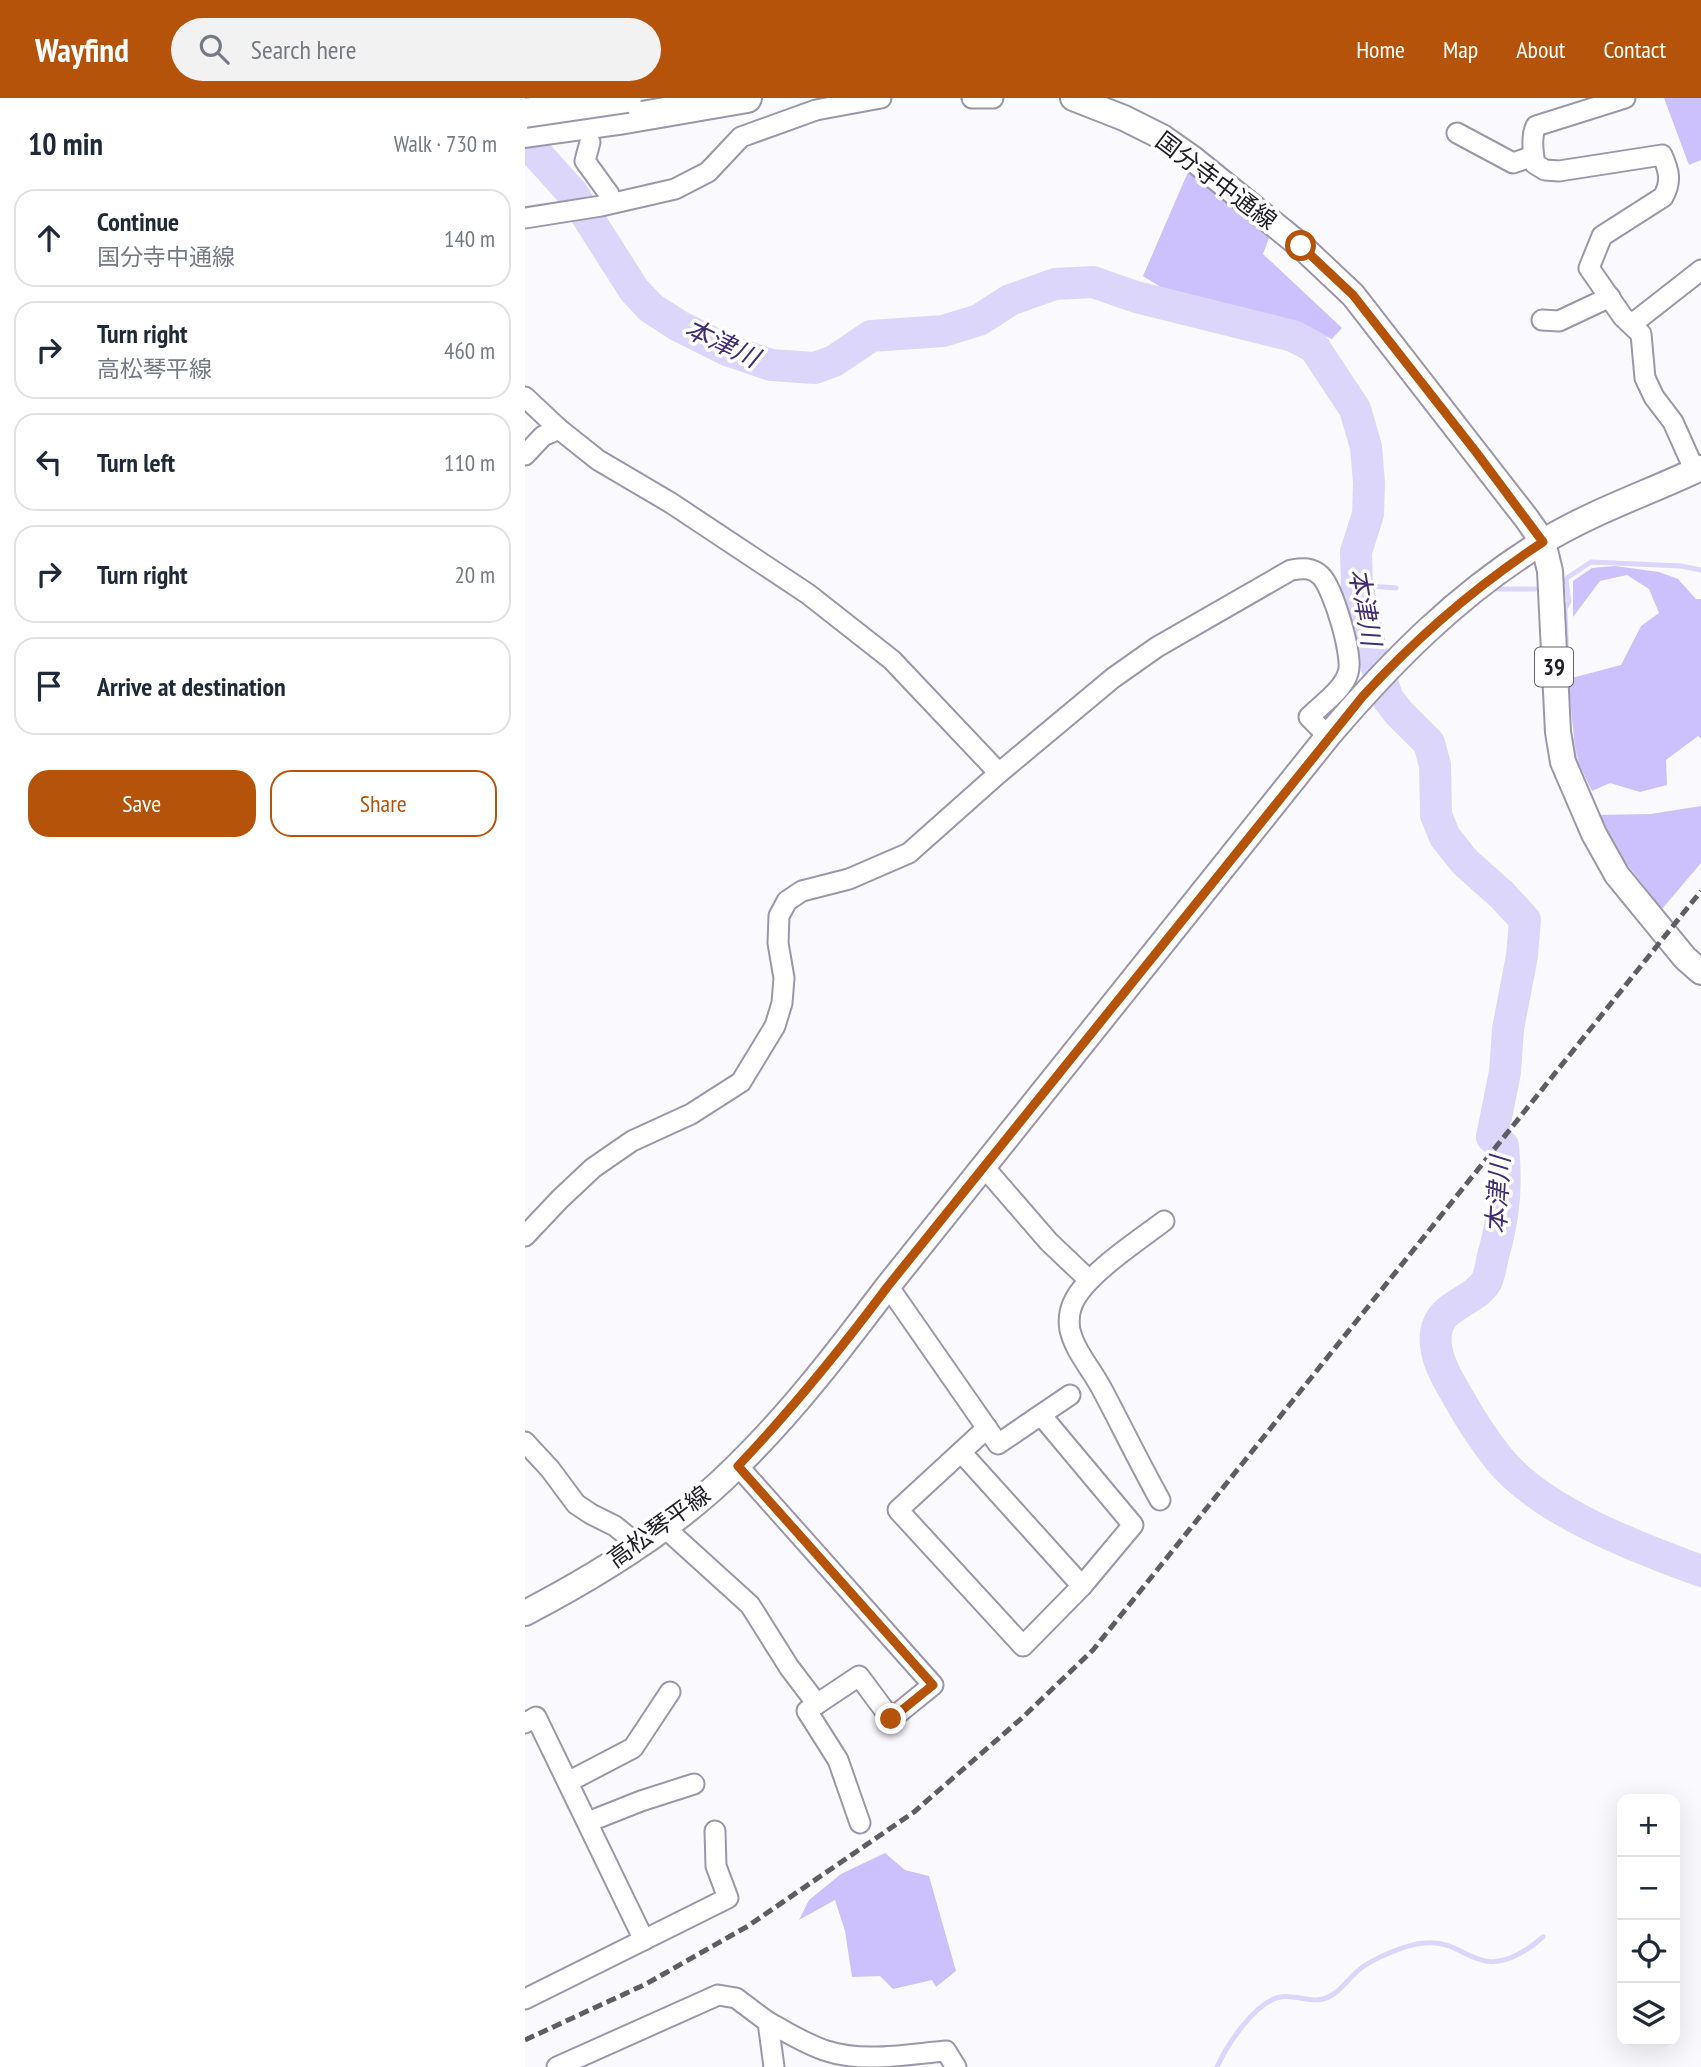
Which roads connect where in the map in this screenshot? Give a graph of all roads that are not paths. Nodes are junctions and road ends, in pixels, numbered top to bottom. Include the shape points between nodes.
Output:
1 (627, 98) edge
2 (747, 98) edge
3 (881, 98) edge
4 (972, 98) edge
5 (993, 98) edge
6 (1073, 98) edge
7 (1625, 98) edge
8 (525, 113) edge
9 (525, 133) edge
10 (1457, 133) dead end
11 (590, 142) dead end
12 (1533, 156) junction
13 (606, 204) junction
14 (525, 218) edge
15 (1701, 270) edge
16 (1610, 297) junction
17 (1542, 320) dead end
18 (1632, 324) junction
19 (525, 397) edge
20 (559, 429) junction
21 (525, 455) edge
22 (1698, 470) edge
23 (1543, 542) junction
24 (1328, 736) junction
25 (999, 773) junction
26 (1701, 972) edge
27 (984, 1167) junction
28 (1164, 1222) dead end
29 (525, 1236) edge
30 (1089, 1280) junction
31 (888, 1286) junction
32 (1070, 1395) dead end
33 (1041, 1415) junction
34 (987, 1428) junction
35 (525, 1441) edge
36 (961, 1452) junction
37 (738, 1466) junction
38 (1160, 1500) dead end
39 (664, 1527) junction
40 (638, 1545) junction
41 (1081, 1586) junction
42 (525, 1613) edge
43 (670, 1692) dead end
44 (817, 1704) junction
45 (525, 1723) edge
46 (568, 1782) junction
47 (694, 1784) dead end
48 (588, 1822) junction
49 (860, 1823) dead end
50 (715, 1831) dead end
51 (644, 1940) junction
52 (525, 1999) edge
53 (768, 2022) junction
54 (557, 2067) edge
55 (774, 2067) edge
56 (956, 2067) edge

1 - 8 highway, bridge
2 - 9 highway
3 - 13 street via 816,110 741,137 708,172 675,189
4 - 5 street
6 - 23 main road, 国分寺中通線 / 39 via 1161,136 1301,246 1353,295
7 - 12 street via 1537,126
10 - 12 street via 1513,163
11 - 13 street via 585,161 609,194
12 - 16 street via 1535,164 1545,170 1559,171 1662,155 1669,170 1669,188 1663,197 1602,236 1589,268
13 - 14 street
15 - 18 street
16 - 17 street via 1559,321
16 - 18 street
18 - 22 street via 1643,339 1645,378
19 - 20 street
20 - 21 street via 543,436
20 - 25 street via 597,460 808,594 892,660
22 - 23 main road, 高松琴平線
23 - 24 main road, 高松琴平線 via 1452,608 1395,660
23 - 26 main road, 国分寺中通線 / 39 via 1550,571 1563,762 1617,875
24 - 25 street via 1309,717 1344,683 1350,658 1329,587 1320,575 1306,568 1291,570 1157,647
24 - 27 main road, 高松琴平線
25 - 29 street via 909,853 849,879 802,891 787,901 779,916 782,1003 775,1026 741,1082 691,1114 632,1141 593,1168
27 - 30 street
27 - 31 main road, 高松琴平線
28 - 30 street
30 - 38 street via 1070,1311 1075,1344
31 - 34 street
31 - 37 main road, 高松琴平線 via 836,1355
32 - 33 street
33 - 34 street via 998,1444
33 - 41 street via 1133,1525
34 - 36 street
35 - 40 street via 576,1504
36 - 41 street
36 - 41 street via 898,1510 1023,1647
37 - 39 main road, 高松琴平線
37 - 44 street via 933,1685 891,1719 859,1676
39 - 40 main road, 高松琴平線
39 - 44 street via 750,1605
40 - 42 main road, 高松琴平線
43 - 46 street via 633,1748
44 - 49 street via 807,1711 838,1760
45 - 46 street via 536,1717
46 - 48 street
47 - 48 street
48 - 51 street
50 - 51 street via 716,1866 728,1899
51 - 52 street
53 - 54 street via 736,1998 718,1995
53 - 55 street
53 - 56 street via 826,2051 883,2056 946,2051

